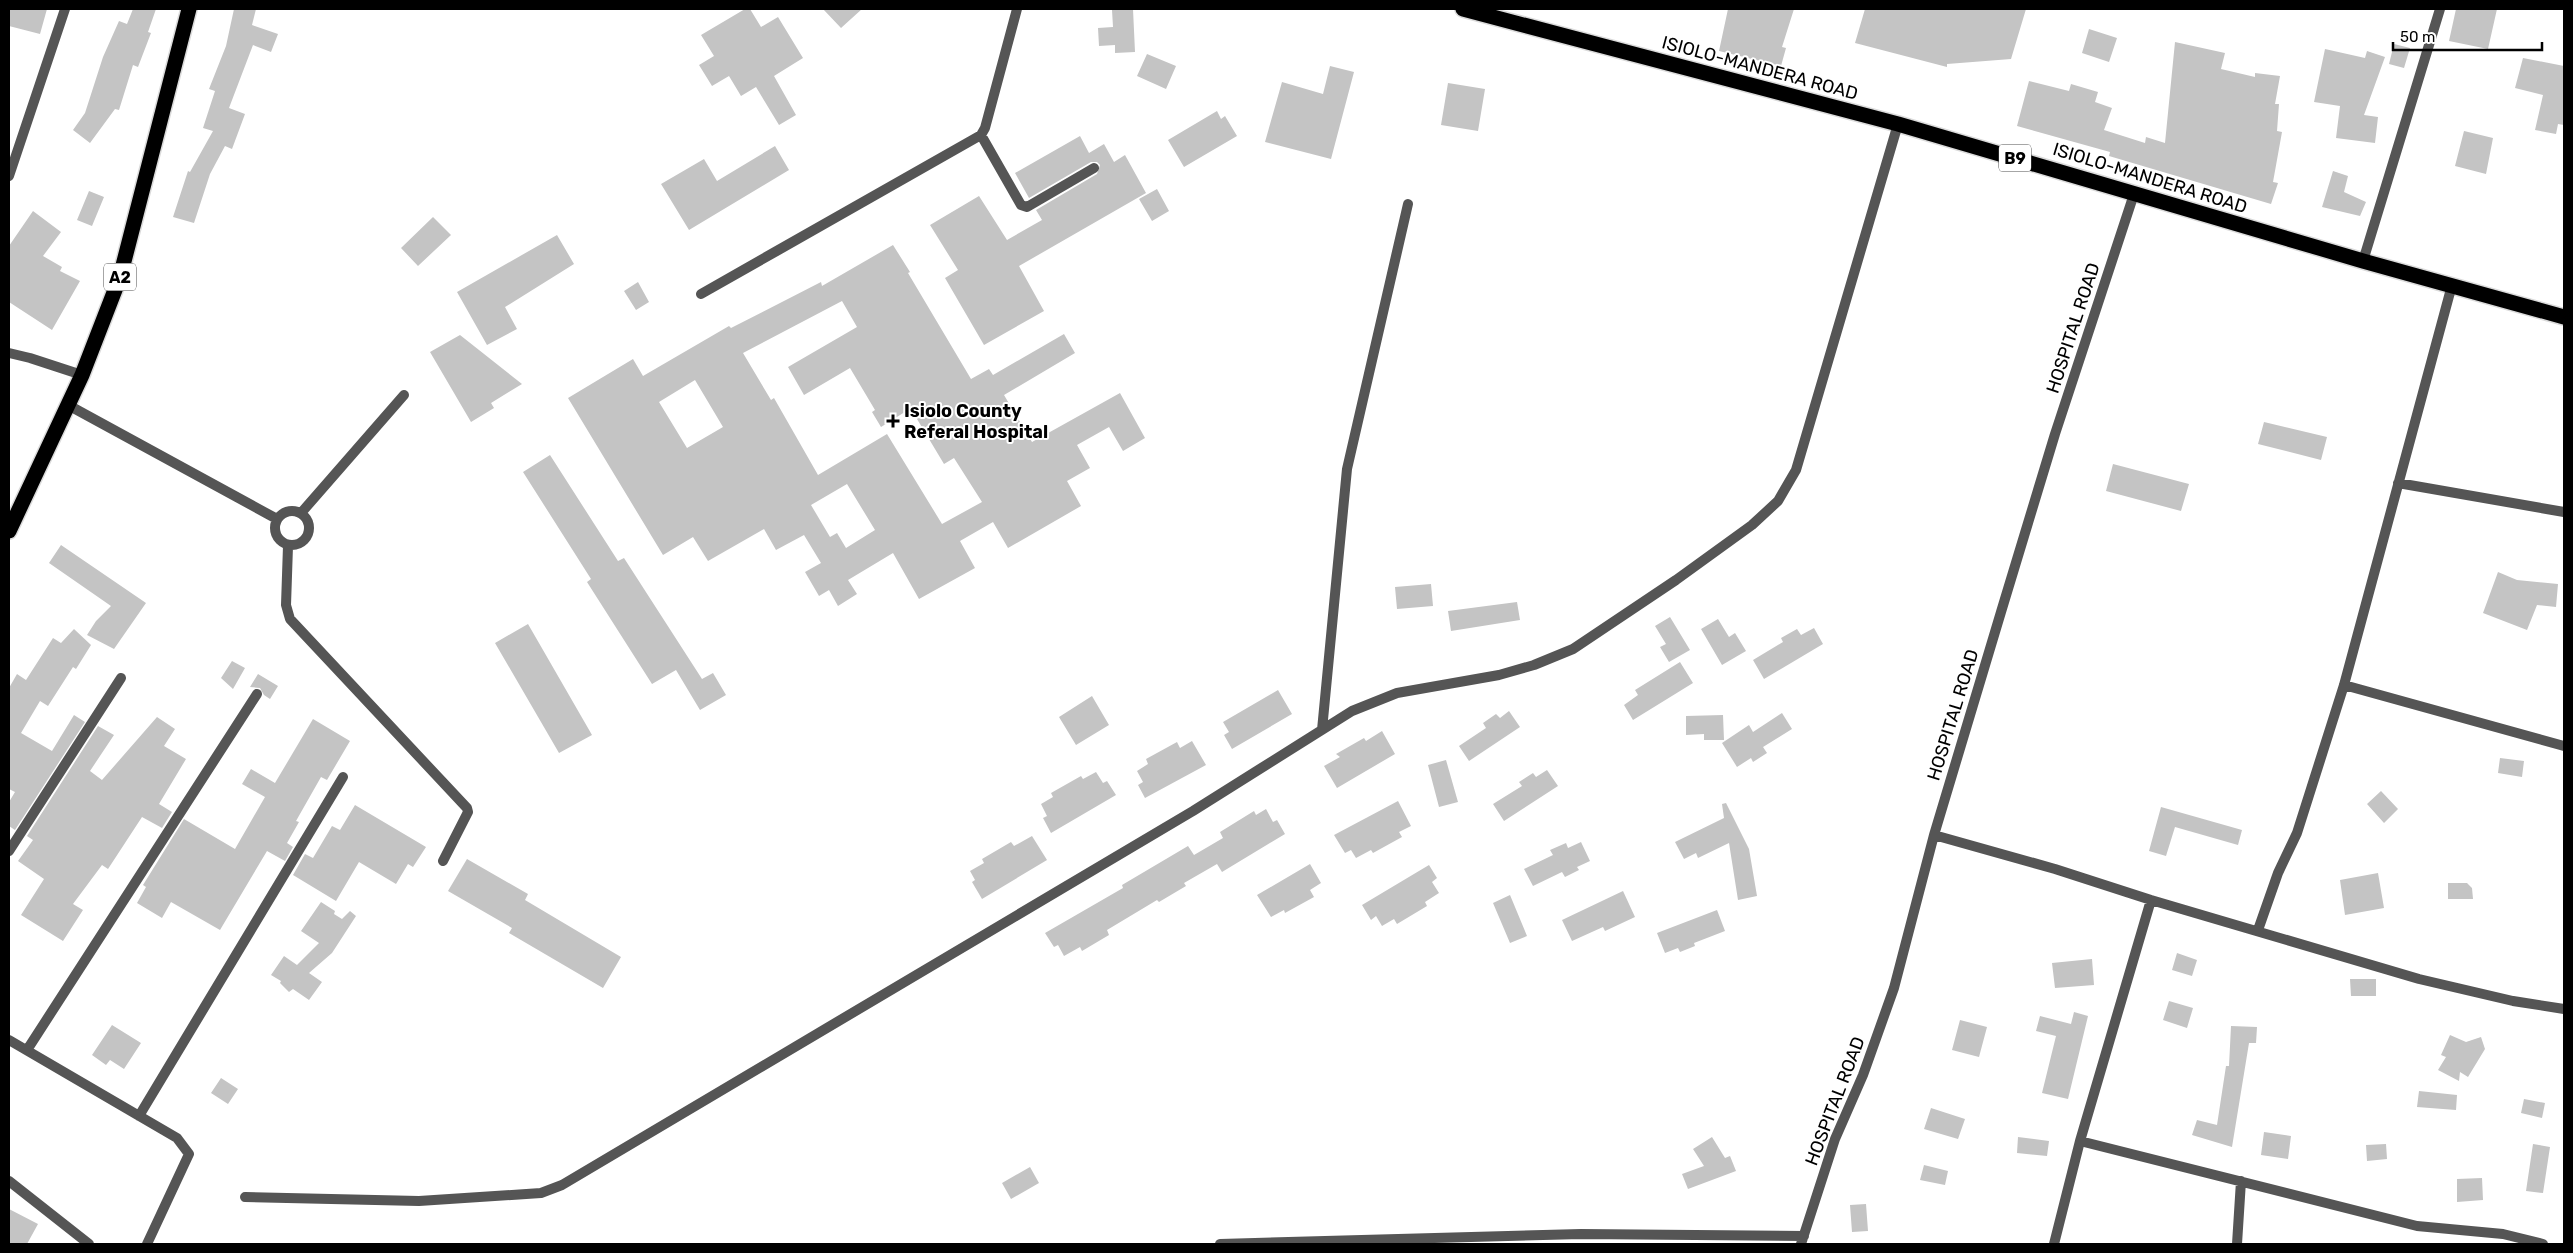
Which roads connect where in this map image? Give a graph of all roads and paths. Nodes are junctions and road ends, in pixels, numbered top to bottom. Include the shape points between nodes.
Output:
1 (66, 9) edge
2 (189, 9) edge
3 (1017, 9) edge
4 (1464, 9) edge
5 (2440, 9) edge
6 (1898, 124) junction
7 (981, 135) junction
8 (1094, 168) dead end
9 (9, 176) edge
10 (2134, 194) junction
11 (1408, 204) dead end
12 (2363, 261) junction
13 (2452, 285) junction
14 (701, 294) dead end
15 (2564, 317) edge
16 (9, 353) edge
17 (82, 375) junction
18 (404, 395) dead end
19 (68, 405) junction
20 (2398, 483) junction
21 (2564, 512) edge
22 (301, 513) junction
23 (277, 519) junction
24 (9, 531) edge
25 (288, 546) junction
26 (120, 678) dead end
27 (2344, 685) junction
28 (256, 694) dead end
29 (1322, 730) junction
30 (2564, 746) edge
31 (342, 777) dead end
32 (1934, 835) junction
33 (9, 851) edge
34 (443, 861) dead end
35 (2151, 900) junction
36 (2258, 930) junction
37 (2564, 1009) edge
38 (9, 1040) edge
39 (27, 1050) junction
40 (139, 1116) junction
41 (2080, 1141) junction
42 (9, 1181) edge
43 (2241, 1181) junction
44 (245, 1196) dead end
45 (1803, 1240) edge
46 (2523, 1242) edge
47 (89, 1244) edge
48 (147, 1244) edge
49 (1220, 1244) edge
50 (2054, 1244) edge
51 (2237, 1244) edge
52 (2543, 1244) edge

1 - 9 street
2 - 17 highway, A2 via 120,277
3 - 7 street
4 - 6 highway, ISIOLO-MANDERA ROAD / B9
5 - 12 street
6 - 10 highway, ISIOLO-MANDERA ROAD / B9
6 - 29 street via 1796,470 1778,500 1752,524 1676,580 1573,649 1498,675 1397,693 1352,711
7 - 8 street via 1021,205 1027,207
7 - 14 street
10 - 12 highway, ISIOLO-MANDERA ROAD / B9
10 - 32 street, HOSPITAL ROAD via 2055,434
11 - 29 street via 1347,468
12 - 13 highway, ISIOLO-MANDERA ROAD / B9
13 - 15 highway, ISIOLO-MANDERA ROAD / B9
13 - 20 street
16 - 17 street
17 - 19 highway, A2
18 - 22 street
19 - 23 street
19 - 24 highway, A2
20 - 21 street
20 - 27 street
22 - 23 street via 288,511
22 - 25 street via 309,524 309,531 302,543
23 - 25 street via 274,532
25 - 34 street via 286,605 290,618 467,808 468,812
26 - 33 street
27 - 30 street
27 - 36 street via 2296,834
28 - 39 street
29 - 44 street via 1193,811 562,1185 541,1193 419,1201
31 - 40 street
32 - 35 street
32 - 45 street, HOSPITAL ROAD via 1894,988 1863,1075 1835,1139
35 - 36 street
35 - 41 street
36 - 37 street via 2419,979
38 - 39 street
39 - 40 street
40 - 48 street via 177,1138 189,1154
41 - 43 street
41 - 50 street
42 - 47 street
43 - 46 street via 2270,1191 2417,1226 2503,1234
43 - 51 street
45 - 49 street via 1581,1234
46 - 52 street

